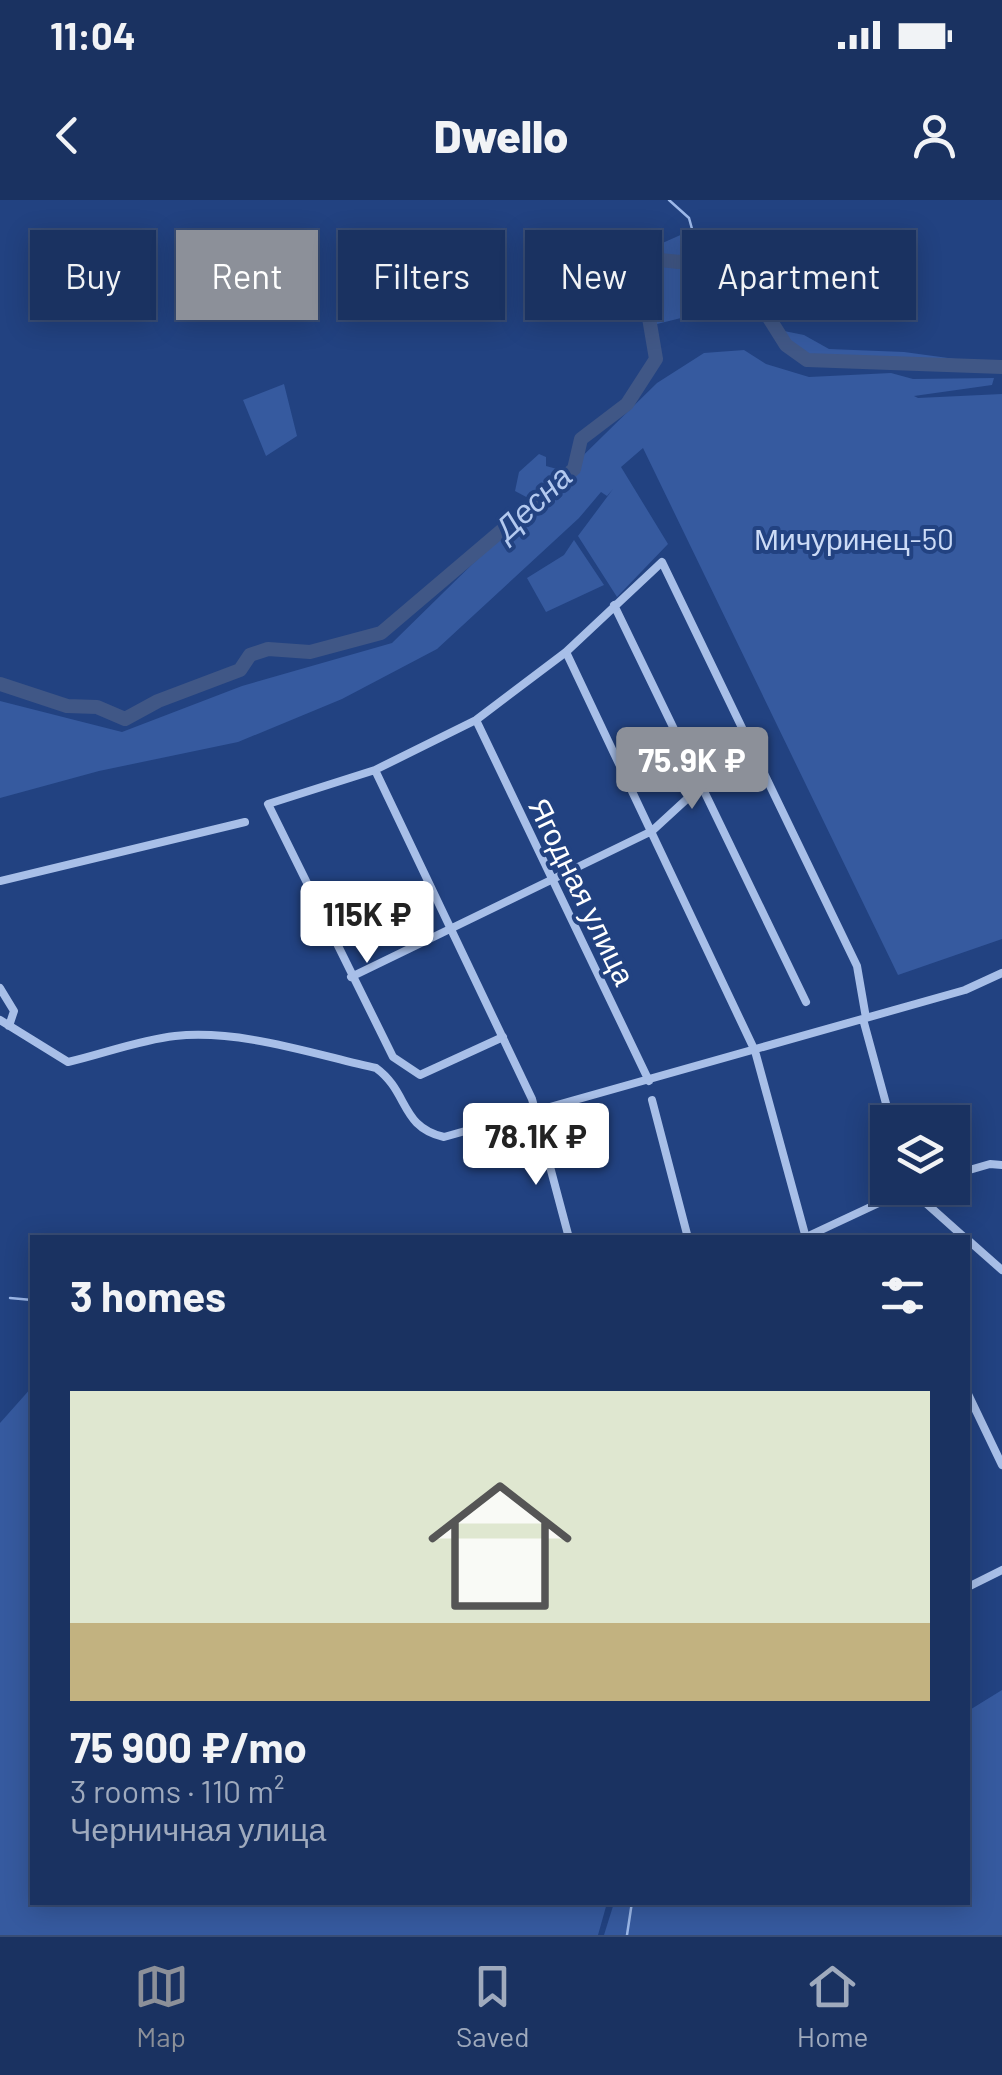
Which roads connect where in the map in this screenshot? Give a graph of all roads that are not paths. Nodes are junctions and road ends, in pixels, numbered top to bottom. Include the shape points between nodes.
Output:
1 (614, 605) junction
2 (566, 652) junction
3 (476, 720) junction
4 (750, 741) junction
5 (375, 770) junction
6 (700, 786) junction
7 (245, 822) dead end
8 (652, 831) junction
9 (552, 880) junction
10 (0, 881) edge
11 (451, 928) junction
12 (1002, 973) edge
13 (351, 977) junction
14 (0, 988) edge
15 (806, 1002) dead end
16 (864, 1018) junction
17 (0, 1020) edge
18 (10, 1026) junction
19 (504, 1037) junction
20 (755, 1051) junction
21 (650, 1081) junction
22 (652, 1100) dead end
23 (887, 1105) edge
24 (536, 1114) junction
25 (1002, 1165) edge
26 (970, 1170) edge
27 (874, 1205) edge
28 (929, 1205) edge
29 (568, 1235) edge
30 (687, 1235) edge
31 (804, 1235) edge
32 (809, 1235) edge
33 (963, 1235) edge
34 (970, 1242) edge
35 (1002, 1270) edge
36 (970, 1398) edge
37 (1002, 1465) edge
38 (1002, 1570) edge
39 (970, 1586) edge

1 - 2 street
1 - 4 street via 656,564 667,568
1 - 6 street
2 - 3 street
2 - 8 street
3 - 5 street
3 - 9 street, Ягодная улица
4 - 6 street
4 - 16 street via 857,966
5 - 11 street
5 - 13 street via 268,804
6 - 8 street
6 - 15 street
7 - 10 street
8 - 9 street
8 - 20 street
9 - 11 street
9 - 21 street, Ягодная улица
11 - 13 street
11 - 19 street
12 - 16 street
13 - 19 street via 406,1070 420,1075
14 - 18 street via 14,1011
16 - 20 street
16 - 23 street
17 - 18 street
18 - 24 street via 68,1062 198,1036 376,1068 390,1078 415,1125 444,1137
19 - 24 street
20 - 21 street
20 - 31 street
21 - 24 street
22 - 30 street
24 - 29 street
25 - 26 street
27 - 32 street
28 - 33 street
34 - 35 street
36 - 37 street
38 - 39 street

